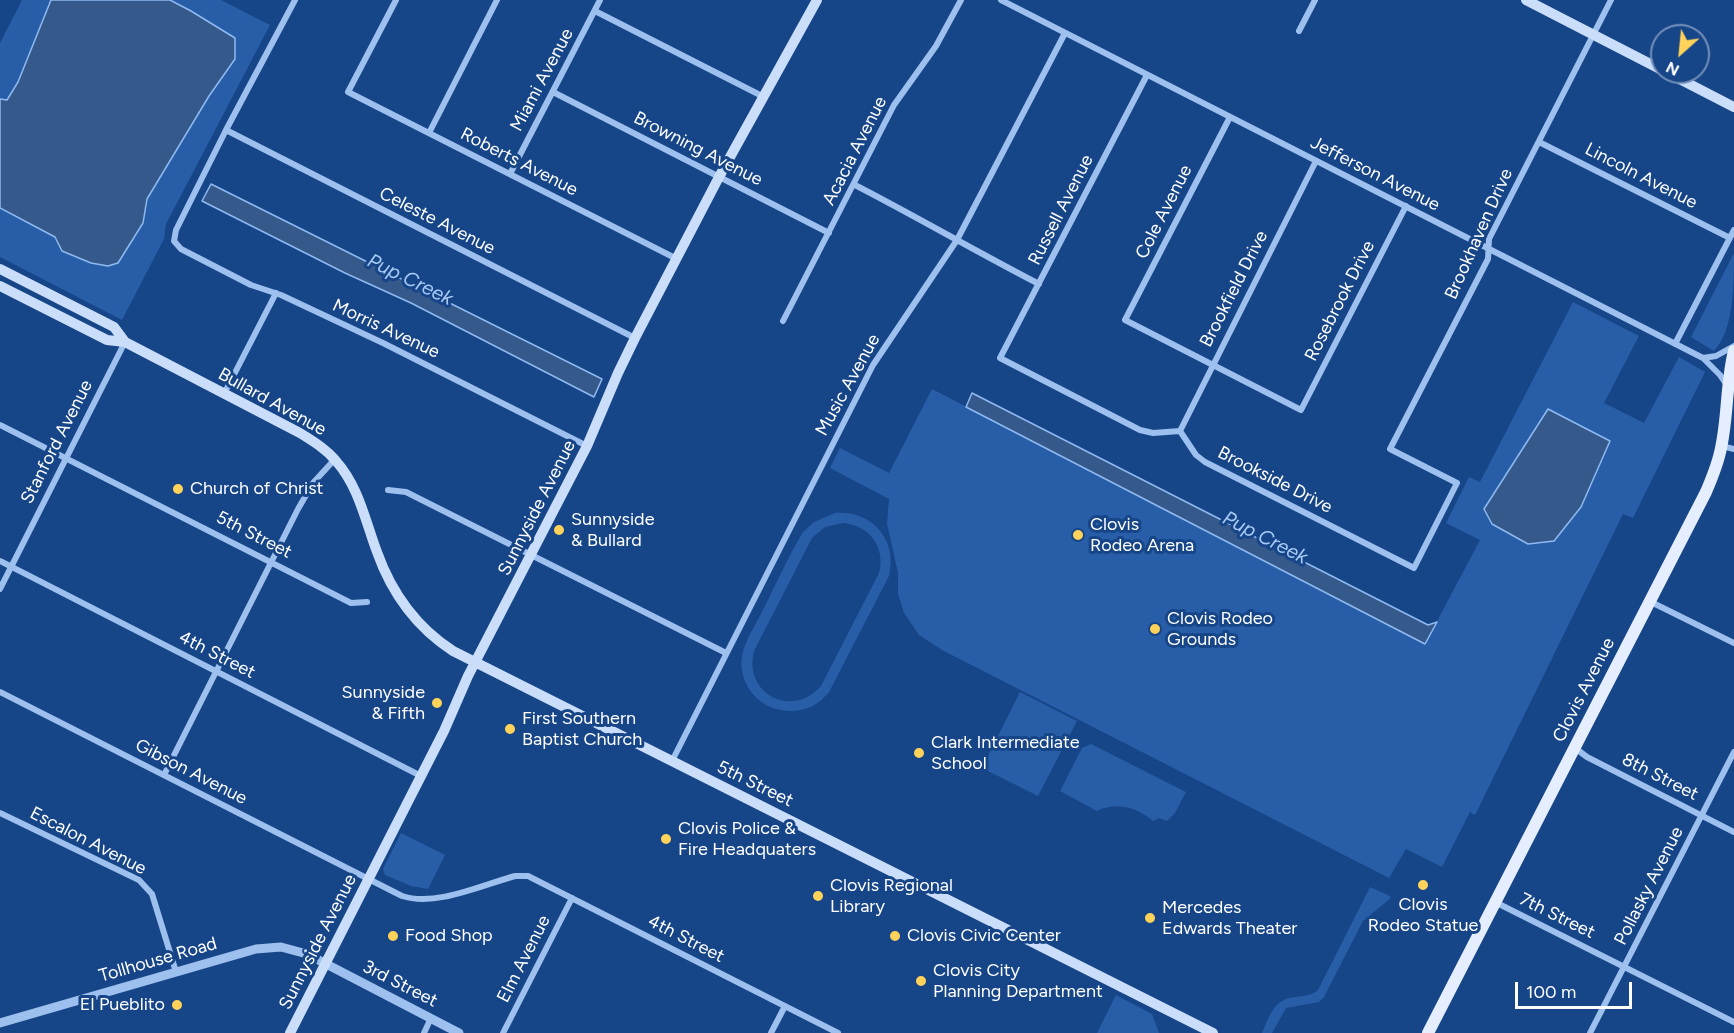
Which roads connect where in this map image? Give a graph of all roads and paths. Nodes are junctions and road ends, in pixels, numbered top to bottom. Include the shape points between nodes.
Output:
1 (294, 0) edge
2 (396, 0) edge
3 (498, 0) edge
4 (600, 0) edge
5 (818, 0) edge
6 (961, 0) edge
7 (1001, 0) edge
8 (1315, 0) edge
9 (1526, 0) edge
10 (1611, 0) edge
11 (595, 11) junction
12 (1299, 32) dead end
13 (1065, 33) junction
14 (1594, 34) junction
15 (1650, 64) edge
16 (1147, 75) junction
17 (1689, 84) edge
18 (553, 92) junction
19 (764, 97) junction
20 (1734, 107) edge
21 (1230, 117) junction
22 (226, 130) junction
23 (429, 133) junction
24 (1539, 142) junction
25 (1316, 161) junction
26 (510, 174) junction
27 (719, 177) junction
28 (855, 185) junction
29 (1406, 206) junction
30 (1734, 230) edge
31 (829, 233) junction
32 (1730, 238) junction
33 (957, 240) junction
34 (1489, 248) junction
35 (677, 259) junction
36 (0, 269) edge
37 (1039, 284) junction
38 (0, 286) edge
39 (276, 293) junction
40 (783, 321) dead end
41 (635, 338) junction
42 (125, 342) junction
43 (1675, 344) junction
44 (1734, 346) edge
45 (1734, 351) edge
46 (1703, 358) junction
47 (1213, 365) junction
48 (1727, 385) junction
49 (224, 394) junction
50 (0, 425) edge
51 (1180, 431) junction
52 (587, 446) junction
53 (1728, 447) edge
54 (66, 458) junction
55 (335, 459) junction
56 (1457, 483) joint
57 (388, 490) dead end
58 (532, 555) junction
59 (0, 561) edge
60 (272, 563) junction
61 (11, 567) junction
62 (0, 589) edge
63 (1649, 601) junction
64 (367, 602) dead end
65 (1734, 643) edge
66 (726, 653) junction
67 (475, 663) junction
68 (216, 671) junction
69 (0, 692) edge
70 (1575, 748) junction
71 (1734, 752) edge
72 (672, 761) junction
73 (164, 775) junction
74 (421, 776) junction
75 (0, 813) edge
76 (1702, 815) junction
77 (1734, 832) edge
78 (369, 879) junction
79 (572, 898) junction
80 (1495, 902) junction
81 (325, 964) junction
82 (1624, 966) junction
83 (176, 972) junction
84 (785, 1006) junction
85 (431, 1018) junction
86 (1734, 1022) edge
87 (0, 1023) edge
88 (290, 1033) edge
89 (424, 1033) edge
90 (459, 1033) edge
91 (503, 1033) edge
92 (771, 1033) edge
93 (838, 1033) edge
94 (1213, 1033) edge
95 (1428, 1033) edge
96 (1590, 1033) edge

1 - 22 street
2 - 23 street, Roberts Avenue via 348,92
3 - 23 street
4 - 11 street, Miami Avenue
5 - 19 main road, Sunnyside Avenue
6 - 28 street, Acacia Avenue via 936,46 894,105
7 - 13 street, Jefferson Avenue
8 - 12 street
9 - 14 main road
10 - 14 street, Brookhaven Drive
11 - 18 street, Miami Avenue
11 - 19 street
13 - 16 street, Jefferson Avenue
13 - 33 street, Music Avenue
14 - 15 main road
14 - 24 street, Brookhaven Drive
16 - 21 street, Jefferson Avenue
16 - 37 street, Russell Avenue
17 - 20 main road
18 - 26 street, Miami Avenue
18 - 27 street, Browning Avenue
19 - 27 main road, Sunnyside Avenue
21 - 25 street, Jefferson Avenue
21 - 47 street, Cole Avenue via 1125,320
22 - 39 street, Morris Avenue via 174,241 251,285
22 - 41 street, Celeste Avenue
23 - 26 street, Roberts Avenue
24 - 32 street, Lincoln Avenue
24 - 34 street, Brookhaven Drive via 1489,239
25 - 29 street, Jefferson Avenue
25 - 47 street, Brookfield Drive
26 - 35 street, Roberts Avenue
27 - 31 street, Browning Avenue
27 - 35 main road, Sunnyside Avenue
28 - 31 street, Acacia Avenue
28 - 33 street
29 - 34 street, Jefferson Avenue
29 - 47 street, Rosebrook Drive via 1300,410
30 - 32 street
31 - 40 street, Acacia Avenue
32 - 43 street
33 - 37 street
33 - 66 street, Music Avenue via 873,365
34 - 43 street, Jefferson Avenue
34 - 56 street, Brookhaven Drive via 1488,259 1390,449
35 - 41 main road, Sunnyside Avenue
36 - 42 main road, Bullard Avenue via 114,327
37 - 51 street, Russell Avenue via 1000,358 1140,430
38 - 42 main road, Bullard Avenue via 107,340
39 - 49 street
39 - 52 street, Morris Avenue
41 - 52 main road, Sunnyside Avenue
42 - 49 main road, Bullard Avenue
42 - 54 street, Stanford Avenue
43 - 46 street, Jefferson Avenue
44 - 46 street
45 - 48 main road, Clovis Avenue
46 - 48 street, Jefferson Avenue
47 - 51 street, Brookfield Drive
48 - 53 main road, Clovis Avenue
49 - 55 main road, Bullard Avenue via 300,433
50 - 54 street, 5th Street
51 - 56 street, Brookside Drive via 1205,462 1414,568
52 - 58 main road, Sunnyside Avenue
53 - 63 main road, Clovis Avenue
54 - 60 street, 5th Street
54 - 61 street, Stanford Avenue
55 - 60 street via 313,483
55 - 67 main road, Bullard Avenue via 351,480 381,563 407,611 438,641
57 - 58 street via 406,492
58 - 66 street
58 - 67 main road, Sunnyside Avenue
59 - 61 street, 4th Street
60 - 64 street, 5th Street via 351,603
60 - 68 street
61 - 62 street, Stanford Avenue
61 - 68 street, 4th Street
63 - 65 street
63 - 70 main road, Clovis Avenue
66 - 72 street, Music Avenue
67 - 72 main road, 5th Street
67 - 74 main road, Sunnyside Avenue
68 - 73 street
68 - 74 street, 4th Street
69 - 73 street, Gibson Avenue
70 - 76 street, 8th Street
70 - 80 main road, Clovis Avenue
71 - 76 street, Pollasky Avenue
72 - 94 main road, 5th Street
73 - 78 street, Gibson Avenue
74 - 78 main road, Sunnyside Avenue
75 - 83 street, Escalon Avenue via 139,880 152,894
76 - 77 street, 8th Street
76 - 82 street, Pollasky Avenue
78 - 79 street, 4th Street via 402,896 428,900 519,875
78 - 81 main road, Sunnyside Avenue
79 - 84 street, 4th Street
79 - 91 street, Elm Avenue
80 - 82 street, 7th Street
80 - 95 main road, Clovis Avenue
81 - 83 street, Tollhouse Road via 293,949 271,947
81 - 85 street, 3rd Street
81 - 88 main road, Sunnyside Avenue
82 - 86 street, 7th Street
82 - 96 street, Pollasky Avenue
83 - 87 street, Tollhouse Road
84 - 92 street
84 - 93 street, 4th Street
85 - 89 street
85 - 90 street, 3rd Street

